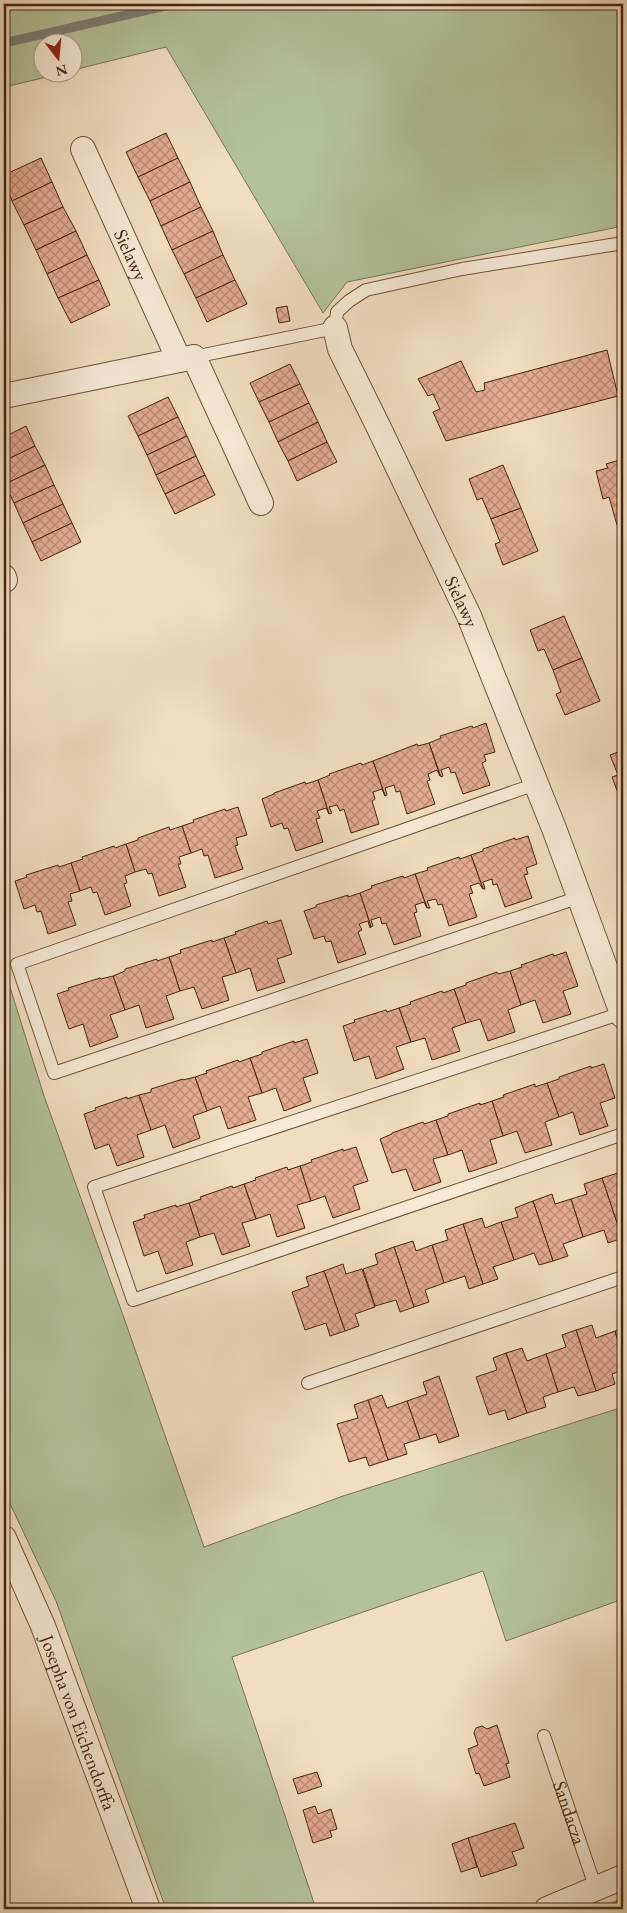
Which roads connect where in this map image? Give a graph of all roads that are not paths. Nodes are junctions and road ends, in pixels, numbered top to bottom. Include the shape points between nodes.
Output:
1 (83, 149) dead end
2 (623, 243) edge
3 (335, 328) junction
4 (187, 359) junction
5 (4, 396) edge
6 (261, 503) dead end
7 (536, 784) junction
8 (580, 897) junction
9 (623, 1015) edge
10 (623, 1134) edge
11 (623, 1277) edge
12 (308, 1383) dead end
13 (4, 1538) edge
14 (544, 1736) dead end
15 (623, 1877) edge
16 (596, 1889) junction
17 (148, 1909) edge
18 (547, 1909) edge

1 - 4 street, Sielawy
2 - 3 lane via 462,269 366,290 337,312
3 - 4 lane
3 - 7 street, Sielawy via 340,349 468,616
4 - 5 street
4 - 6 street, Sielawy
7 - 8 street, Sielawy
7 - 8 lane via 17,964 54,1073
8 - 9 street, Sielawy
9 - 10 lane via 94,1187 133,1300
11 - 12 lane
13 - 17 street, Josepha von Eichendorffa via 42,1626
14 - 16 lane, Sandacza
15 - 16 street
16 - 18 street

